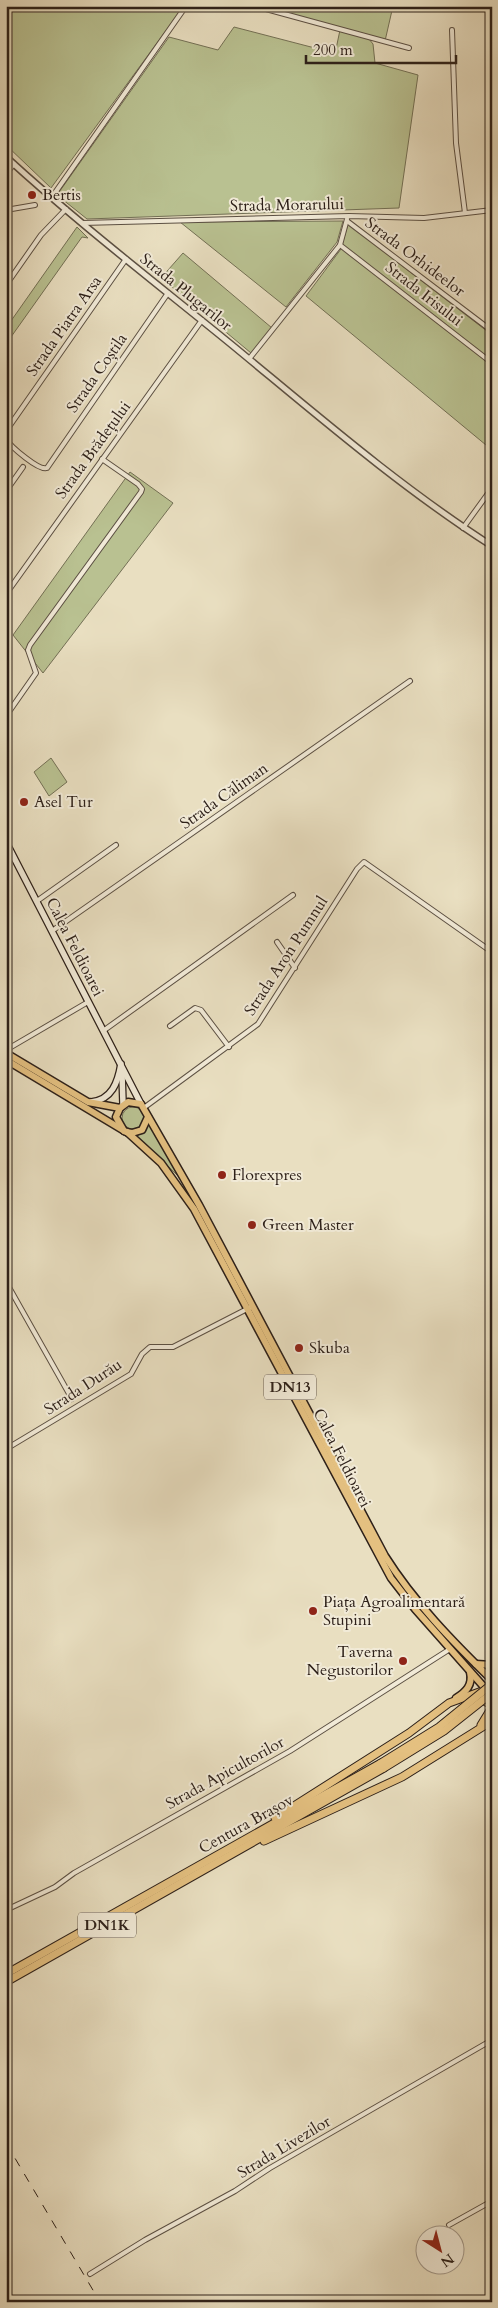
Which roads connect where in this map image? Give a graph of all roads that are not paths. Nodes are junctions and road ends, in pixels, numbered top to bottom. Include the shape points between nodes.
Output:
1 (186, 6) edge
2 (255, 6) edge
3 (452, 30) dead end
4 (409, 48) dead end
5 (6, 157) edge
6 (14, 164) junction
7 (6, 174) edge
8 (52, 197) junction
9 (35, 205) dead end
10 (66, 209) junction
11 (6, 210) edge
12 (492, 210) edge
13 (466, 213) junction
14 (348, 218) junction
15 (82, 223) junction
16 (340, 244) junction
17 (126, 259) junction
18 (6, 285) edge
19 (168, 293) junction
20 (202, 320) junction
21 (492, 331) edge
22 (249, 359) junction
23 (492, 363) edge
24 (6, 431) edge
25 (6, 438) edge
26 (102, 459) junction
27 (23, 467) dead end
28 (492, 488) edge
29 (6, 492) edge
30 (463, 528) junction
31 (492, 546) edge
32 (6, 594) edge
33 (410, 681) dead end
34 (6, 716) edge
35 (6, 842) edge
36 (116, 845) dead end
37 (293, 895) dead end
38 (37, 902) junction
39 (52, 931) junction
40 (277, 942) dead end
41 (492, 952) edge
42 (296, 968) junction
43 (88, 1002) junction
44 (170, 1026) dead end
45 (103, 1031) junction
46 (229, 1047) junction
47 (6, 1052) edge
48 (6, 1060) edge
49 (121, 1064) junction
50 (88, 1102) junction
51 (143, 1105) junction
52 (121, 1106) junction
53 (148, 1117) junction
54 (126, 1132) junction
55 (6, 1282) edge
56 (249, 1308) junction
57 (72, 1400) dead end
58 (6, 1449) edge
59 (451, 1649) junction
60 (476, 1664) junction
61 (492, 1665) edge
62 (470, 1671) junction
63 (492, 1682) edge
64 (484, 1689) junction
65 (492, 1693) edge
66 (449, 1703) junction
67 (492, 1706) edge
68 (492, 1721) edge
69 (479, 1728) junction
70 (383, 1766) junction
71 (250, 1841) junction
72 (6, 1910) edge
73 (19, 1971) junction
74 (6, 1974) edge
75 (6, 1982) edge
76 (492, 2040) edge
77 (492, 2201) edge
78 (449, 2225) dead end
79 (90, 2274) dead end

1 - 8 street
2 - 4 street
3 - 13 street via 456,143
5 - 6 street, Strada Plugarilor
6 - 7 street
6 - 8 street, Strada Plugarilor
8 - 10 street, Strada Plugarilor
9 - 11 street
10 - 15 street, Strada Plugarilor
10 - 18 street via 41,234
12 - 13 street, Strada Morarului
13 - 14 street, Strada Morarului via 424,218
14 - 15 street, Strada Morarului
14 - 16 street
14 - 21 street, Strada Orhideelor
15 - 17 street, Strada Plugarilor
16 - 22 street
16 - 23 street, Strada Irisului
17 - 19 street, Strada Plugarilor
17 - 24 street, Strada Piatra Arsa
19 - 20 street, Strada Plugarilor
19 - 25 street, Strada Coștila via 47,468 40,468
20 - 22 street, Strada Plugarilor
20 - 26 street, Strada Brădețului
22 - 30 street, Strada Plugarilor via 392,476
26 - 32 street, Strada Brădețului
26 - 34 street via 138,484 142,492 30,645 28,650 36,673
27 - 29 street
28 - 30 street
30 - 31 street, Strada Plugarilor
33 - 39 street, Strada Căliman
35 - 38 main road, Calea Feldioarei
36 - 38 street
37 - 45 street
38 - 39 main road, Calea Feldioarei
39 - 43 main road, Calea Feldioarei
40 - 42 street
41 - 42 street, Strada Aron Pumnul via 364,862 357,868
42 - 46 street, Strada Aron Pumnul via 264,1018
43 - 45 main road, Calea Feldioarei
43 - 47 street
44 - 46 street via 195,1008 201,1010
45 - 49 main road, Calea Feldioarei
46 - 51 street, Strada Aron Pumnul
47 - 50 main road
48 - 54 main road, DN13
49 - 50 main road via 112,1090 99,1100
49 - 51 main road, Calea Feldioarei
49 - 52 main road, Calea Feldioarei
50 - 52 main road
51 - 52 main road via 132,1101
51 - 53 main road, Calea Feldioarei / DN13
52 - 54 main road, Calea Feldioarei via 118,1123
53 - 54 main road via 142,1130
53 - 60 main road, Calea Feldioarei / DN13 via 199,1205 385,1556 421,1605
54 - 56 main road, Calea Feldioarei / DN13 via 161,1163 184,1193
55 - 57 street
56 - 58 street, Strada Durău via 173,1347 150,1347 136,1362 131,1374
56 - 59 main road, Calea Feldioarei / DN13 via 380,1560 415,1609
59 - 62 main road, Calea Feldioarei / DN13
59 - 72 street, Strada Apicultorilor via 290,1751 55,1887
60 - 61 main road
60 - 63 main road, Calea Feldioarei / DN13
62 - 64 main road, Calea Feldioarei / DN13
62 - 66 main road via 467,1690
63 - 64 highway
63 - 70 highway, Centura Brașov / DN1K, bridge via 439,1727
64 - 66 highway
64 - 67 highway, DN13 via 484,1698
65 - 70 highway, Centura Brașov / DN1K, bridge via 444,1731
66 - 71 highway via 409,1733 287,1810
67 - 69 highway
68 - 69 highway
69 - 71 highway, DN1K via 418,1768 275,1837
70 - 71 highway, Centura Brașov / DN1K
71 - 73 highway, Centura Brașov / DN1K
73 - 74 highway, Centura Brașov / DN1K
73 - 75 highway, Centura Brașov / DN1K
76 - 79 street, Strada Livezilor
77 - 78 street

